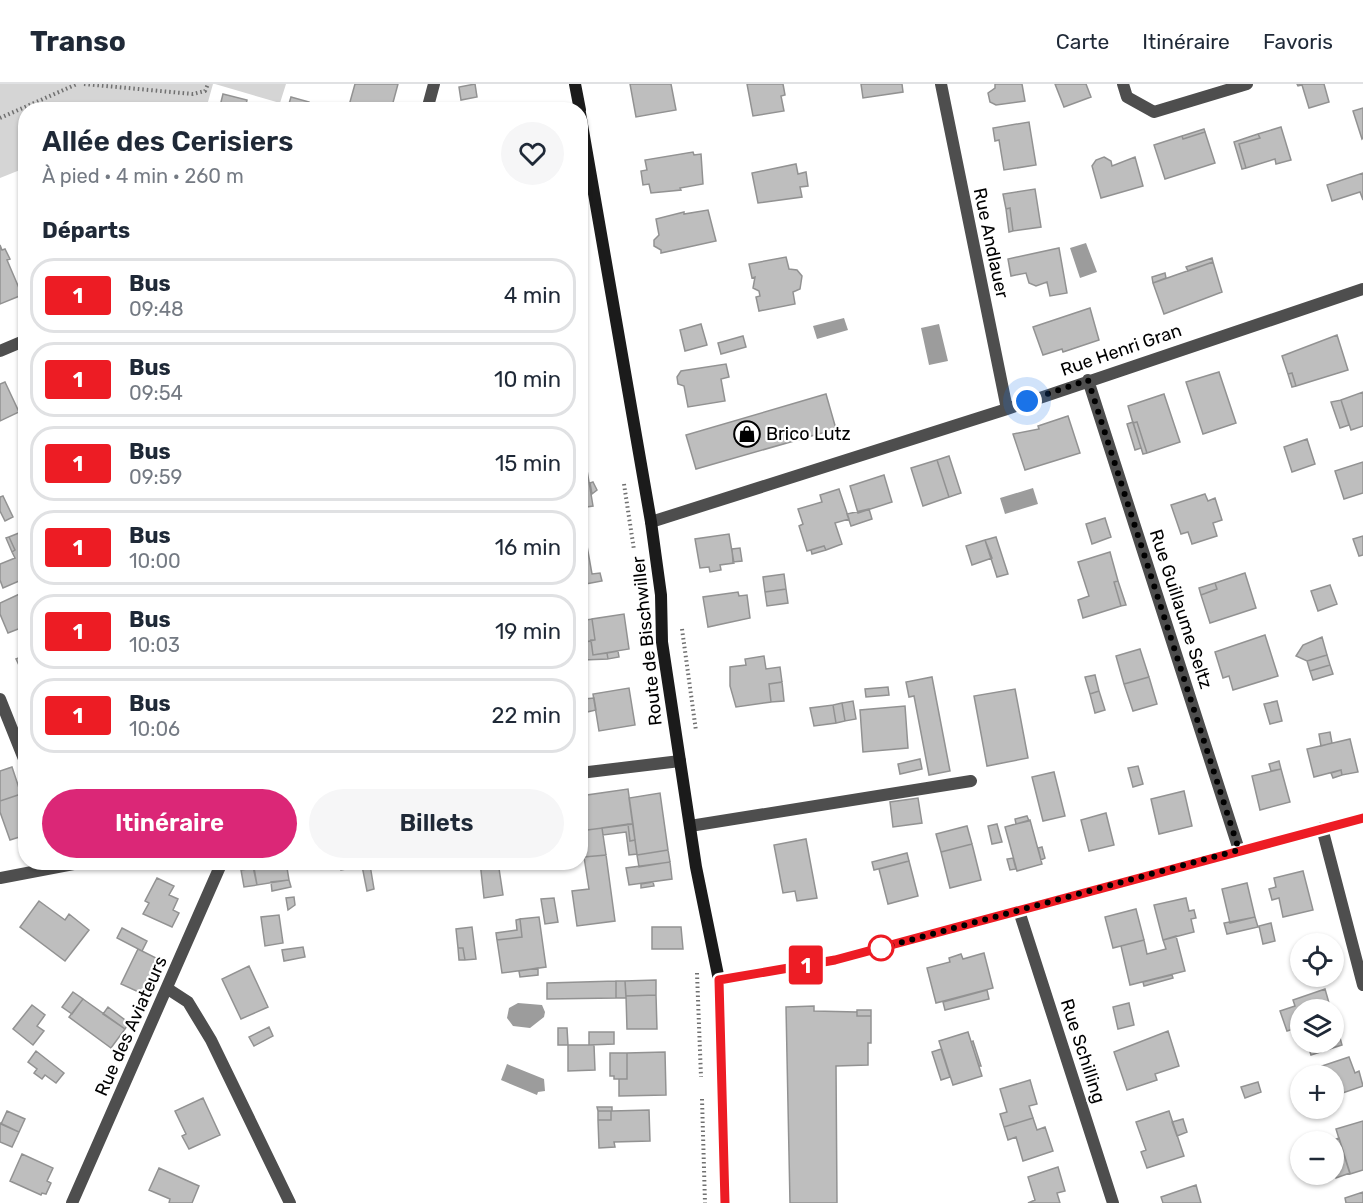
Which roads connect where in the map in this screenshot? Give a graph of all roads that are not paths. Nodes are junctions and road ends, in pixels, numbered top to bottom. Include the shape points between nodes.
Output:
1 (434, 84) edge
2 (575, 84) edge
3 (940, 84) edge
4 (1123, 84) edge
5 (1247, 84) edge
6 (429, 102) edge
7 (578, 102) edge
8 (588, 157) edge
9 (1363, 289) edge
10 (18, 343) edge
11 (0, 351) edge
12 (1088, 380) junction
13 (1007, 409) junction
14 (651, 522) junction
15 (0, 699) edge
16 (18, 744) edge
17 (680, 761) junction
18 (588, 772) edge
19 (971, 781) dead end
20 (1363, 818) edge
21 (690, 826) junction
22 (1322, 828) junction
23 (1239, 850) junction
24 (36, 870) edge
25 (219, 870) edge
26 (0, 878) edge
27 (1018, 911) junction
28 (719, 980) junction
29 (1363, 985) edge
30 (168, 989) junction
31 (72, 1203) edge
32 (290, 1203) edge
33 (725, 1203) edge
34 (1113, 1203) edge

1 - 6 street
2 - 7 street, Route de Bischwiller
3 - 13 street, Rue Andlauer
4 - 5 street via 1127,97 1154,112
8 - 14 street, Route de Bischwiller
9 - 12 street, Rue Henri Gran
10 - 11 street
12 - 13 street, Rue Henri Gran
12 - 23 street, Rue Guillaume Seltz
13 - 14 street, Rue Henri Gran
14 - 17 street, Route de Bischwiller via 661,595 662,642
15 - 16 street
17 - 18 street
17 - 21 street, Route de Bischwiller
19 - 21 street
20 - 22 street
21 - 28 street, Route de Bischwiller
22 - 23 street
22 - 29 street
23 - 27 street
24 - 26 street
25 - 30 street, Rue des Aviateurs
27 - 28 street via 835,960
27 - 34 street, Rue Schilling
28 - 33 street, Route de Bischwiller
30 - 31 street, Rue des Aviateurs
30 - 32 street via 188,1002 211,1040

